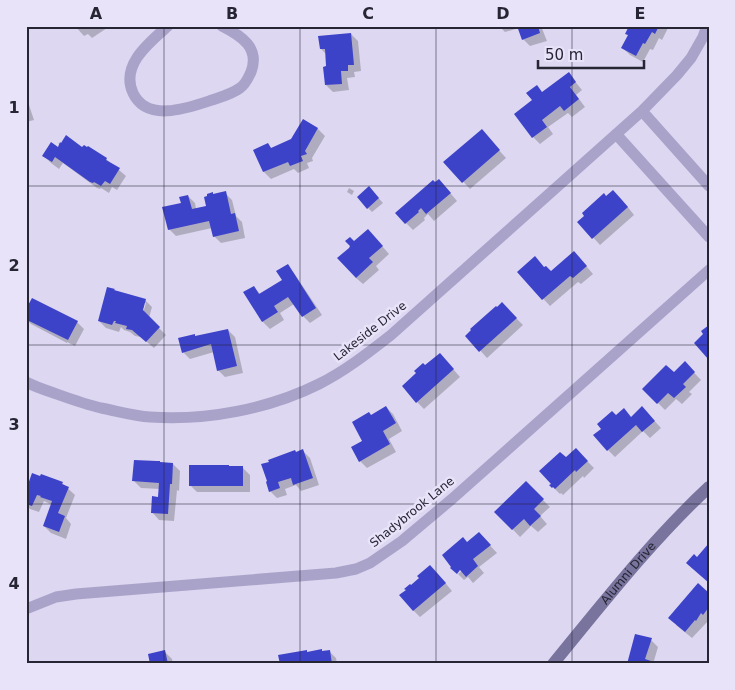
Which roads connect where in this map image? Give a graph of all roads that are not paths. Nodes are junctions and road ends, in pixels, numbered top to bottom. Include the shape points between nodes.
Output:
1 (168, 26) edge
2 (222, 26) edge
3 (707, 26) edge
4 (642, 111) junction
5 (616, 134) junction
6 (709, 186) edge
7 (709, 237) edge
8 (709, 270) edge
9 (26, 382) edge
10 (709, 487) edge
11 (26, 609) edge
12 (553, 664) edge

1 - 2 street via 142,51 130,74 137,100 150,109 166,112 195,106 234,92 245,84 254,58 251,48 241,37
3 - 4 street, Lakeside Drive via 678,75
4 - 5 street, Lakeside Drive
4 - 6 street
5 - 7 street
5 - 9 street, Lakeside Drive via 385,339 345,369 318,384 264,404 193,418 148,417 114,411 79,403
8 - 11 street, Shadybrook Lane via 452,499 402,542 370,563 336,573 76,594 56,597
10 - 12 main road, Alumni Drive via 659,537

